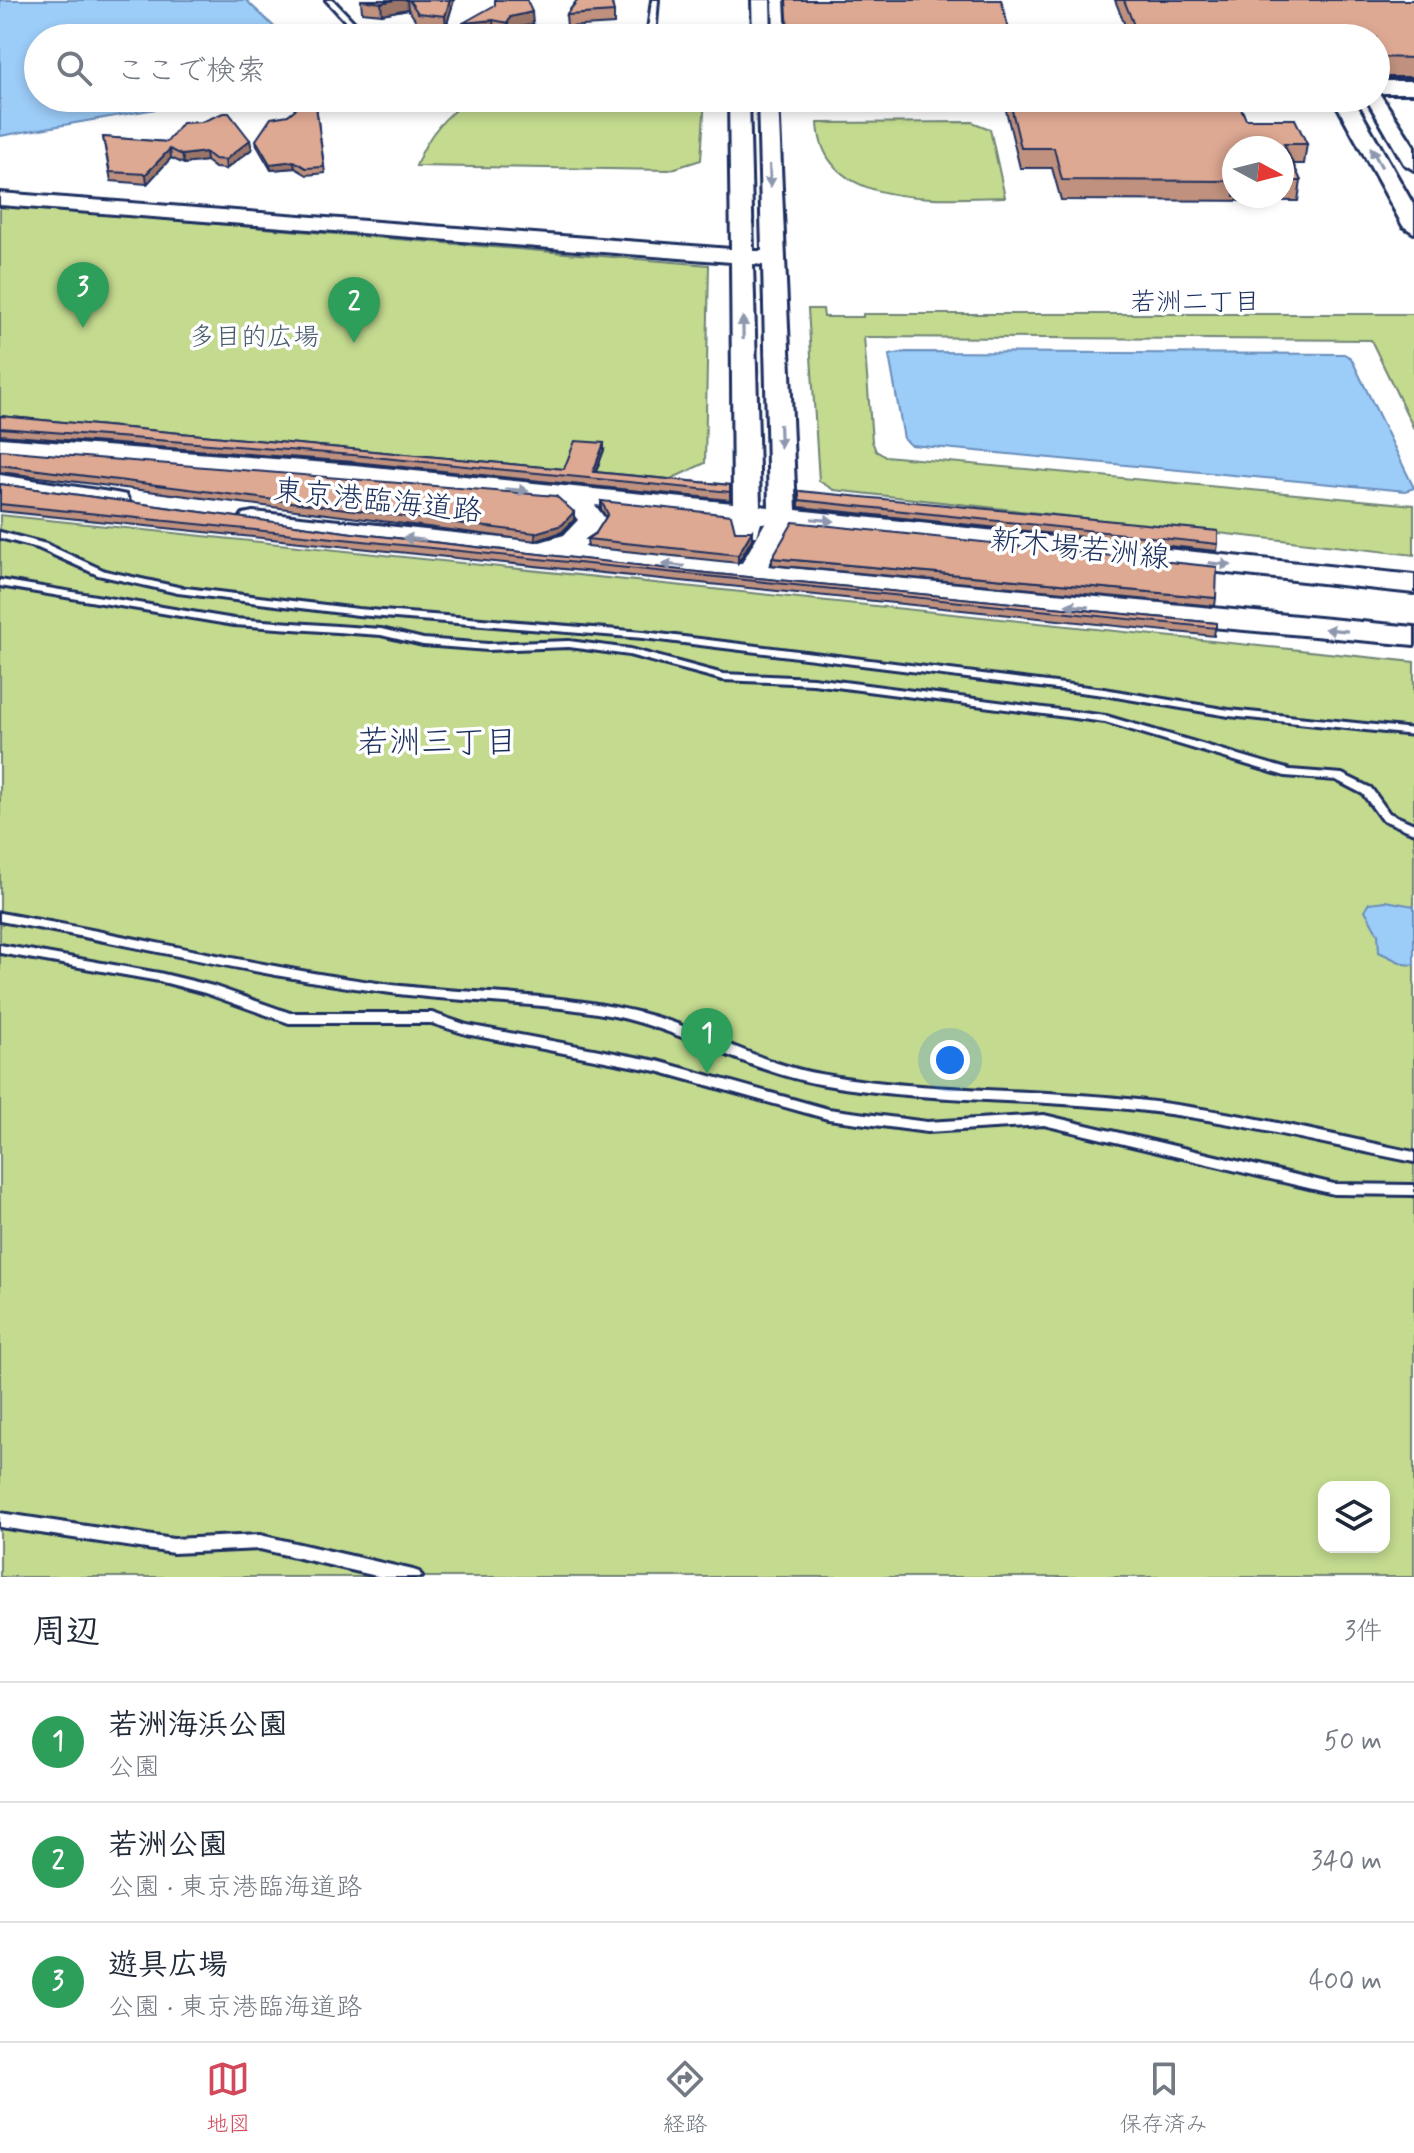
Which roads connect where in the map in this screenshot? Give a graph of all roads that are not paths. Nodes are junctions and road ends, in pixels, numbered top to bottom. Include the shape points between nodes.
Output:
1 (329, 0) edge
2 (655, 0) edge
3 (742, 0) edge
4 (761, 0) edge
5 (352, 24) edge
6 (652, 24) edge
7 (743, 24) edge
8 (762, 24) edge
9 (1390, 87) edge
10 (1414, 87) edge
11 (1390, 98) edge
12 (1414, 98) edge
13 (739, 112) edge
14 (768, 112) edge
15 (1351, 112) edge
16 (1384, 112) edge
17 (1414, 164) edge
18 (0, 199) edge
19 (1412, 220) edge
20 (742, 259) junction
21 (773, 259) junction
22 (0, 431) edge
23 (0, 446) edge
24 (383, 477) junction
25 (0, 483) edge
26 (566, 495) junction
27 (0, 503) edge
28 (745, 512) junction
29 (783, 516) junction
30 (224, 519) edge
31 (0, 535) edge
32 (536, 551) junction
33 (750, 573) junction
34 (0, 583) edge
35 (1414, 584) edge
36 (1414, 636) edge
37 (1414, 732) edge
38 (1414, 829) edge
39 (0, 917) edge
40 (0, 949) edge
41 (1414, 1157) edge
42 (1414, 1190) edge
43 (0, 1520) edge
44 (413, 1577) edge

1 - 5 lane
2 - 6 lane
3 - 7 street
4 - 8 street
9 - 10 street
11 - 12 street
13 - 20 street
14 -> 21 street
19 -> 15 street
16 - 17 street
18 - 20 street
20 - 21 street
28 -> 20 street
21 -> 29 street
22 - 24 street
23 - 24 street, 東京港臨海道路
24 -> 26 street, 東京港臨海道路
25 - 27 street via 136,510
26 - 28 street, 東京港臨海道路
26 - 32 street via 588,511 589,531
28 - 29 street, 新木場若洲線
28 - 33 street
29 - 33 street
29 -> 35 street, 新木場若洲線
32 -> 30 street, 東京港臨海道路
31 - 37 lane via 42,546 102,573 178,590 358,612 761,648 1229,713
33 -> 32 street, 東京港臨海道路
36 -> 33 street, 新木場若洲線
34 - 38 lane via 234,622 381,632 423,642 488,647 569,644 630,652 723,677 845,684 1106,719 1289,773 1338,777 1367,791 1385,816
39 - 41 lane via 340,982 643,1018 776,1070 816,1079 1205,1114
40 - 42 lane via 159,977 289,1018 432,1018 657,1066 828,1114 927,1127 1044,1120 1334,1189
43 - 44 lane via 173,1546 260,1542

